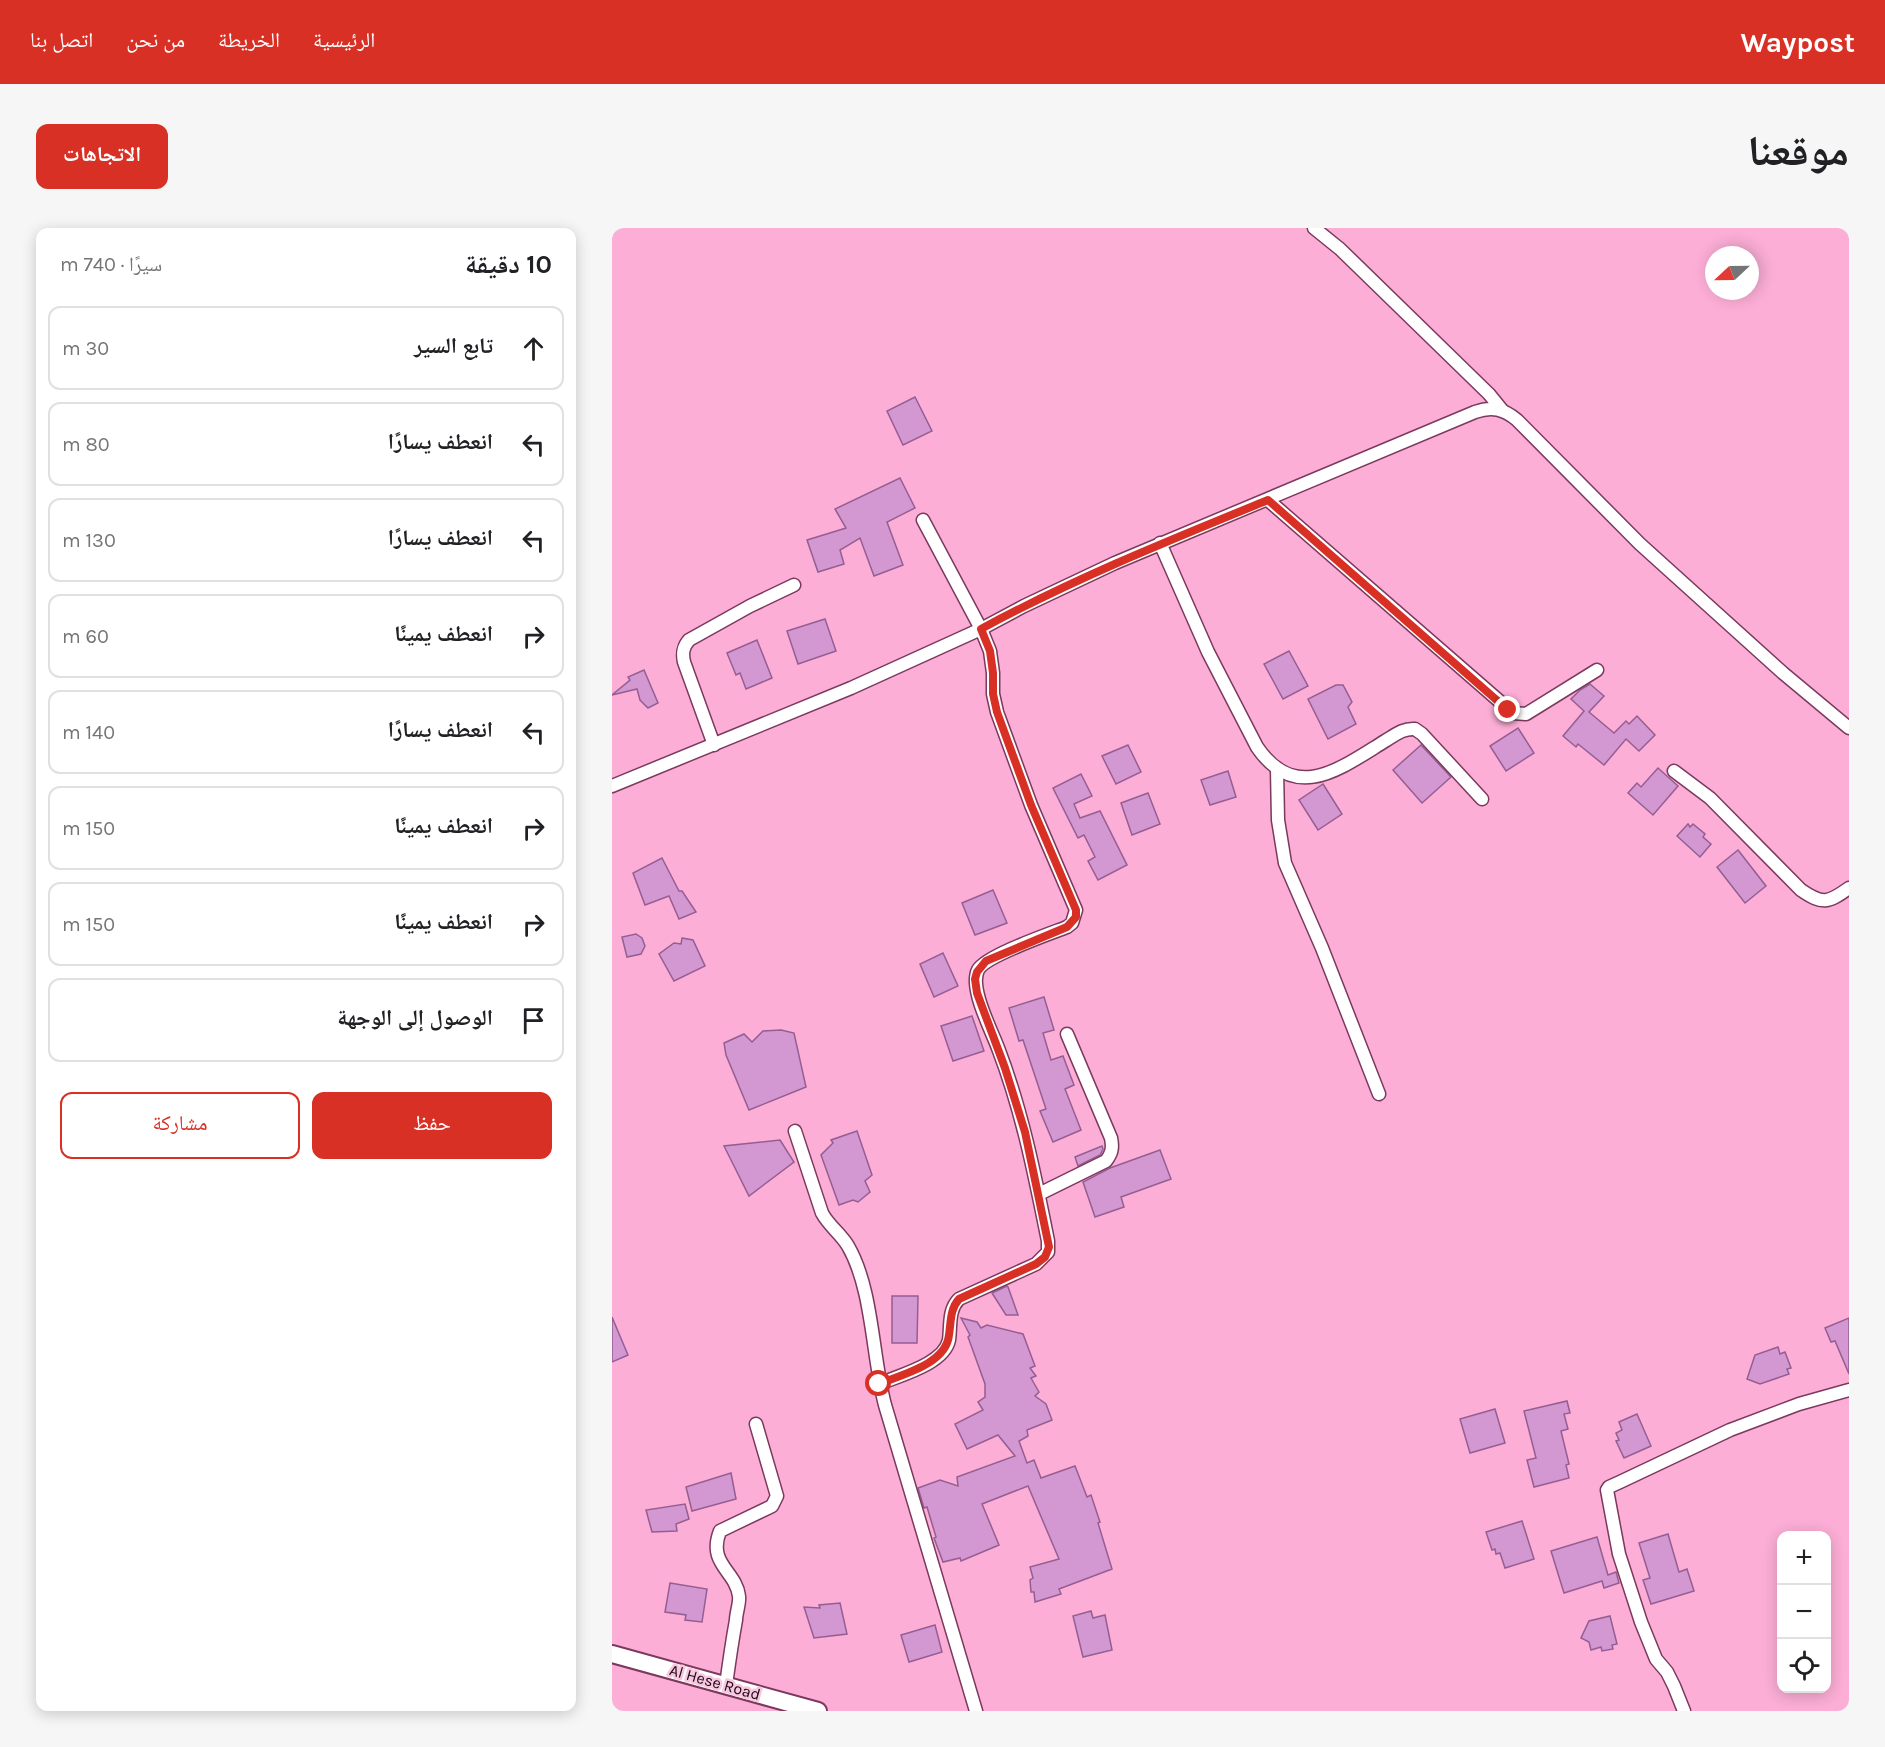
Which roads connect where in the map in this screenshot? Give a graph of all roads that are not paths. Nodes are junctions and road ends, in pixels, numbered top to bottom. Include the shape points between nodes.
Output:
1 (1314, 228) edge
2 (1502, 410) junction
3 (1268, 500) junction
4 (924, 520) dead end
5 (1160, 543) junction
6 (794, 585) dead end
7 (981, 629) junction
8 (1597, 670) dead end
9 (1849, 728) edge
10 (714, 745) junction
11 (1277, 769) junction
12 (1674, 771) dead end
13 (612, 786) edge
14 (1482, 799) dead end
15 (1849, 888) edge
16 (1067, 1034) dead end
17 (1379, 1094) dead end
18 (795, 1131) dead end
19 (1039, 1194) junction
20 (879, 1384) junction
21 (1849, 1390) edge
22 (756, 1424) dead end
23 (612, 1654) edge
24 (726, 1685) junction
25 (818, 1711) edge
26 (976, 1711) edge
27 (1684, 1711) edge

1 - 2 street
2 - 3 street via 1484,409
2 - 9 street via 1648,551
3 - 5 street
3 - 8 street via 1513,713 1526,714
4 - 7 street
5 - 7 street
5 - 11 street via 1208,651 1257,747
6 - 10 street via 720,622 685,645 684,662
7 - 10 street
7 - 19 street via 990,651 997,712 1076,910 1076,917 1067,927 986,961 975,979 1016,1100
10 - 13 street
11 - 14 street via 1291,776 1322,777 1402,731 1415,729
11 - 17 street via 1278,820 1285,863
12 - 15 street via 1710,798 1801,890 1823,902
16 - 19 street via 1113,1147 1106,1161
18 - 20 street via 822,1213 848,1246 859,1276 870,1318
19 - 20 street via 1049,1247 1045,1257 959,1299 953,1307 949,1339 942,1354
20 - 26 street
21 - 27 street via 1730,1430 1609,1487 1619,1554 1641,1622
22 - 24 street via 777,1496 771,1506 720,1531 717,1540 723,1568 739,1596
23 - 24 street, Al Hese Road
24 - 25 street, Al Hese Road

